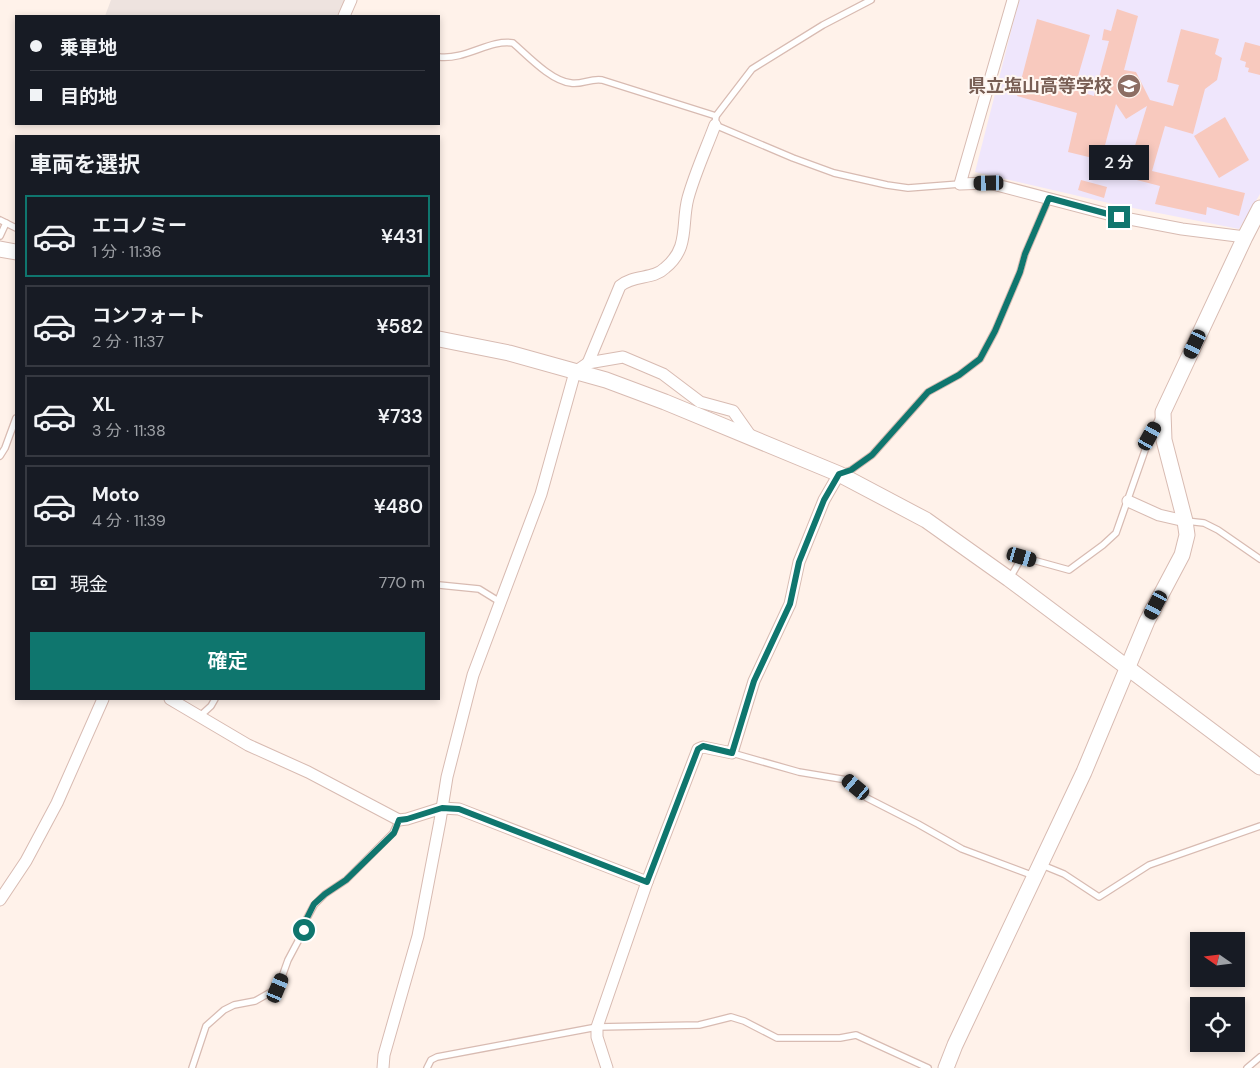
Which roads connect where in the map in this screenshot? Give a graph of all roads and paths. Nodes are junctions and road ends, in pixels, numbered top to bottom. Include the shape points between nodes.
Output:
1 (351, 0) edge
2 (870, 0) edge
3 (1013, 0) edge
4 (344, 15) edge
5 (440, 57) edge
6 (715, 121) junction
7 (960, 184) junction
8 (1049, 198) junction
9 (1260, 208) edge
10 (3, 221) edge
11 (15, 227) edge
12 (0, 236) edge
13 (1244, 237) junction
14 (0, 249) edge
15 (15, 252) edge
16 (440, 339) edge
17 (582, 368) junction
18 (1163, 412) junction
19 (15, 421) edge
20 (752, 439) junction
21 (0, 456) edge
22 (839, 474) junction
23 (1128, 501) junction
24 (1185, 521) junction
25 (1260, 559) edge
26 (1009, 579) junction
27 (440, 585) edge
28 (500, 602) junction
29 (1128, 669) junction
30 (103, 700) edge
31 (172, 700) edge
32 (214, 700) edge
33 (200, 716) junction
34 (732, 753) junction
35 (1260, 767) edge
36 (442, 808) junction
37 (399, 820) junction
38 (1260, 826) edge
39 (1037, 870) junction
40 (647, 882) junction
41 (0, 900) edge
42 (597, 1027) junction
43 (1260, 1057) edge
44 (192, 1068) edge
45 (383, 1068) edge
46 (427, 1068) edge
47 (607, 1068) edge
48 (928, 1068) edge
49 (946, 1068) edge
50 (1247, 1068) edge

1 - 4 street
2 - 6 lane via 752,69
3 - 7 street
5 - 6 lane via 462,56 505,42 513,43 556,79 572,84 602,80
6 - 7 lane via 793,158 842,175 908,188
6 - 17 street via 688,197 682,247 662,271 627,280 620,286
7 - 8 street via 989,183
8 - 13 street via 1182,230
8 - 22 lane via 995,331 980,359 928,392 872,455 851,470
9 - 13 street
10 - 11 lane
10 - 12 lane
13 - 18 street
14 - 15 street
16 - 17 street
17 - 20 street
17 - 20 street via 623,357 663,374 700,402 733,411
17 - 28 street via 544,484
18 - 23 lane via 1150,436
18 - 24 street via 1164,440
19 - 21 lane
20 - 22 street
22 - 26 street via 926,520
22 - 34 street via 824,500 799,562 790,604 754,681
23 - 24 street via 1160,515
23 - 26 lane via 1116,533 1069,570 1022,557
24 - 25 lane via 1204,523 1218,530
24 - 29 street via 1187,535 1182,555
26 - 29 street
27 - 28 lane via 472,587
28 - 36 street via 473,675 446,777
29 - 35 street
29 - 39 street
30 - 41 street via 56,803 26,861
31 - 33 street
32 - 33 lane
33 - 37 street via 248,746 308,772
34 - 39 lane via 799,772 847,780 867,798 962,849
34 - 40 street via 703,746 698,749
36 - 37 street
36 - 40 street via 459,809
36 - 45 street via 418,936
37 - 44 lane via 394,833 346,880 314,904 278,988 255,1001 224,1010 206,1026
38 - 39 lane via 1149,865 1099,897 1064,874
39 - 49 street
40 - 42 street
42 - 46 lane via 437,1057 427,1064
42 - 47 street
42 - 48 lane via 700,1025 731,1018 744,1020 777,1038 856,1035
43 - 50 lane

